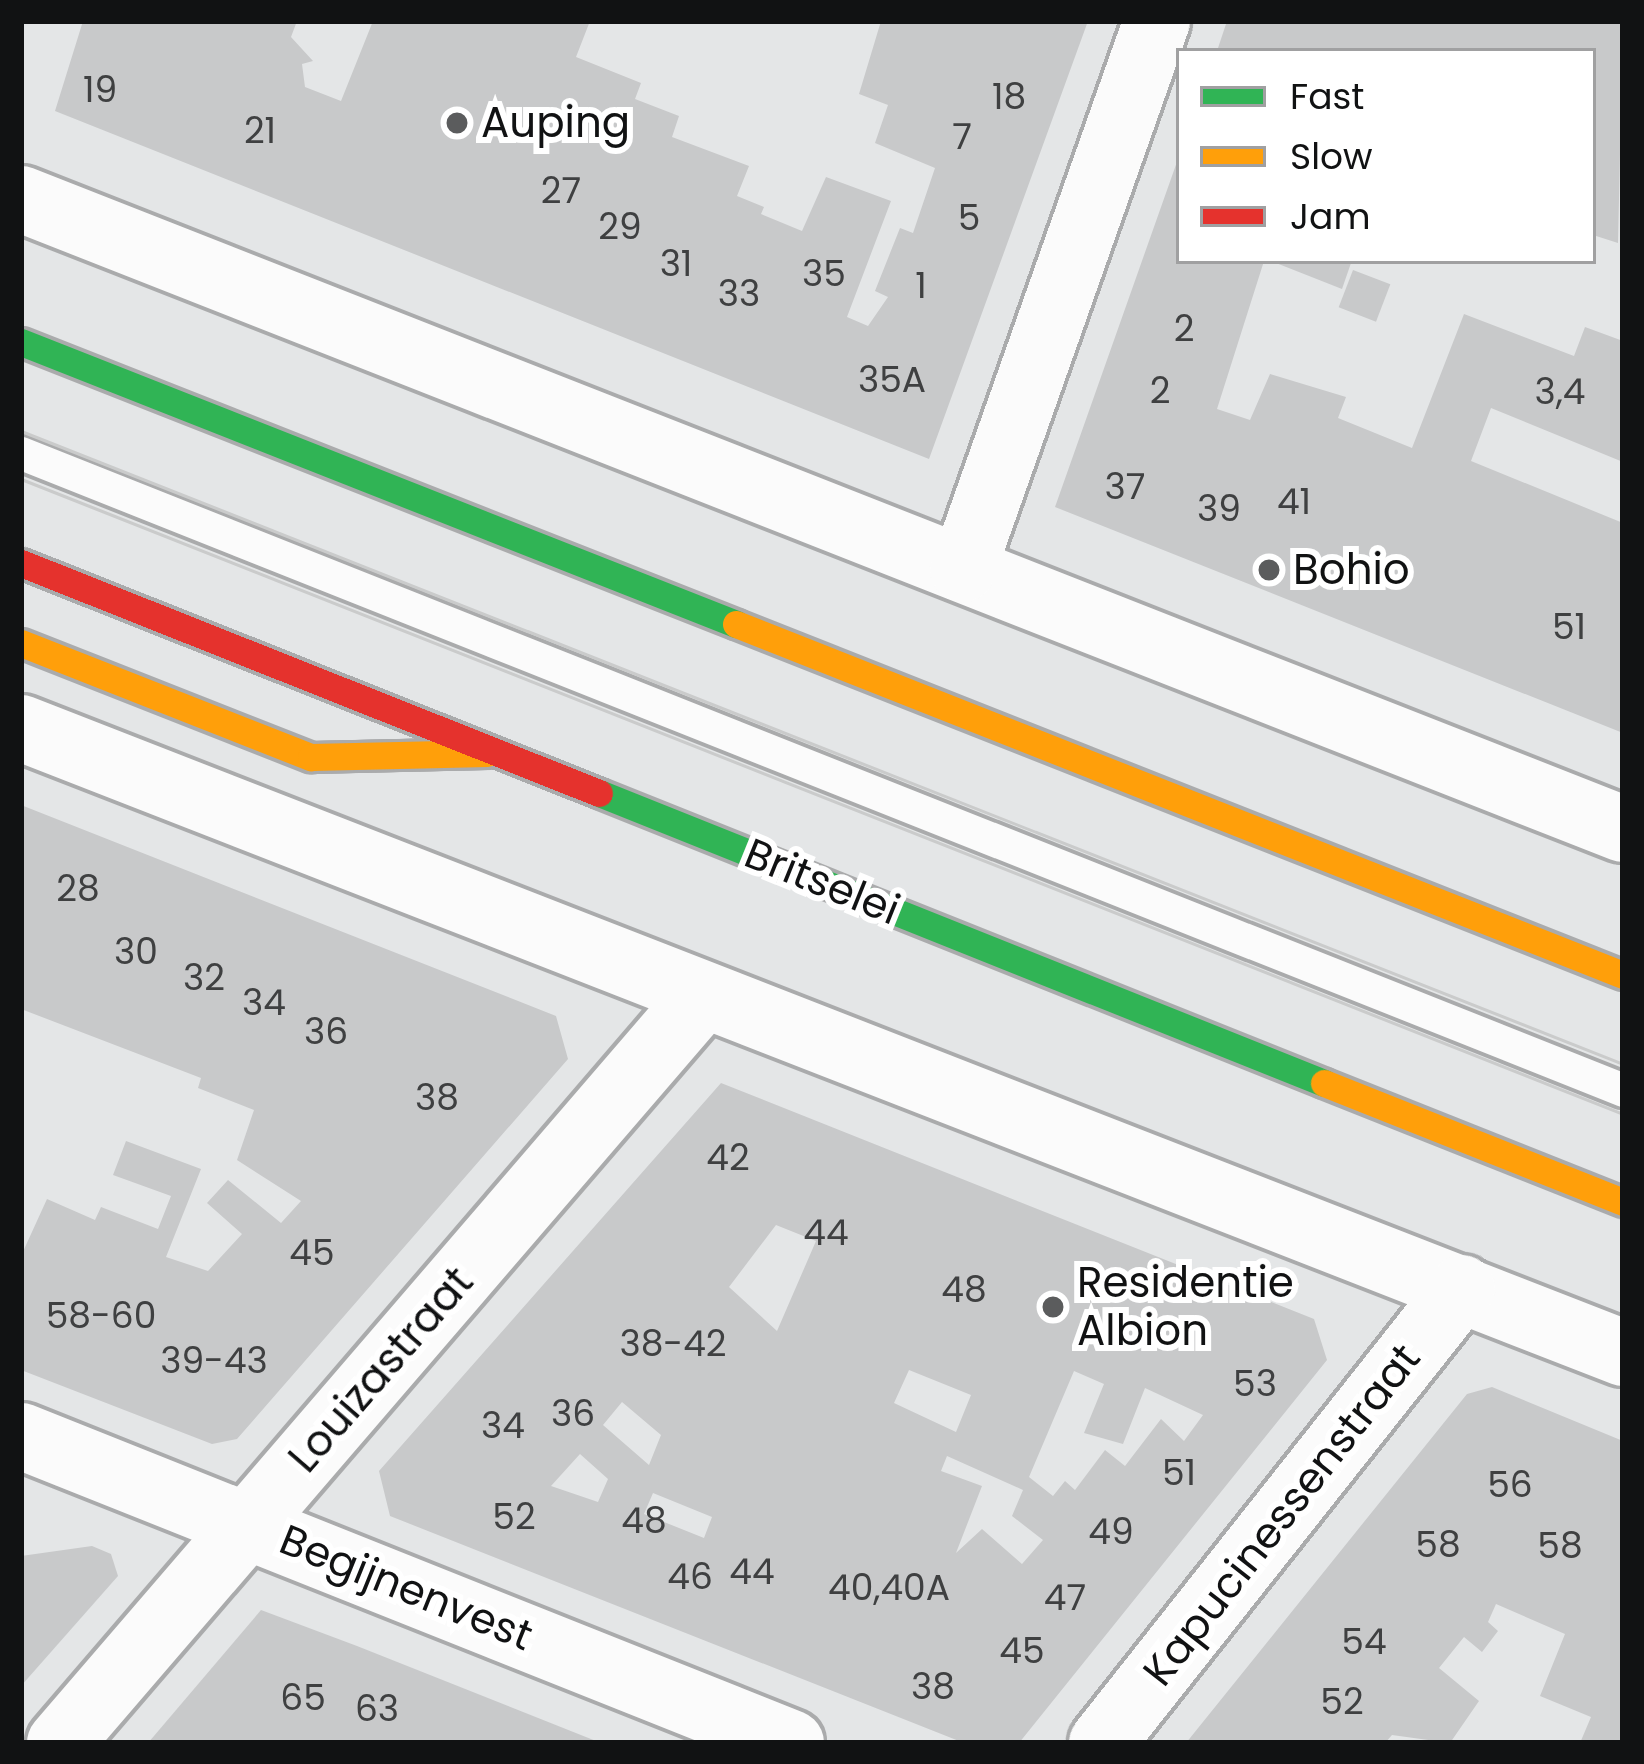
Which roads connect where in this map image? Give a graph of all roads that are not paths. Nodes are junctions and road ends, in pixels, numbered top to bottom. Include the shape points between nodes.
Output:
1 (1157, 21) edge
2 (21, 199) edge
3 (21, 343) edge
4 (21, 453) edge
5 (21, 563) edge
6 (963, 569) junction
7 (21, 643) edge
8 (21, 728) edge
9 (496, 752) junction
10 (1623, 830) edge
11 (1623, 975) edge
12 (701, 997) junction
13 (1623, 1090) edge
14 (1623, 1202) edge
15 (1462, 1288) junction
16 (1623, 1353) edge
17 (21, 1436) edge
18 (248, 1525) junction
19 (60, 1743) edge
20 (790, 1743) edge
21 (1102, 1743) edge

1 - 6 street
2 - 6 street
3 - 11 main road
4 - 13 lane
5 - 9 main road, Britselei
6 - 10 street
7 - 9 main road via 311,757 402,762
8 - 12 street
9 - 14 main road, Britselei
12 - 15 street
12 - 18 street, Louizastraat
15 - 16 street
15 - 21 street, Kapucinessenstraat
17 - 18 street, Begijnenvest
18 - 19 street, Louizastraat
18 - 20 street, Begijnenvest

